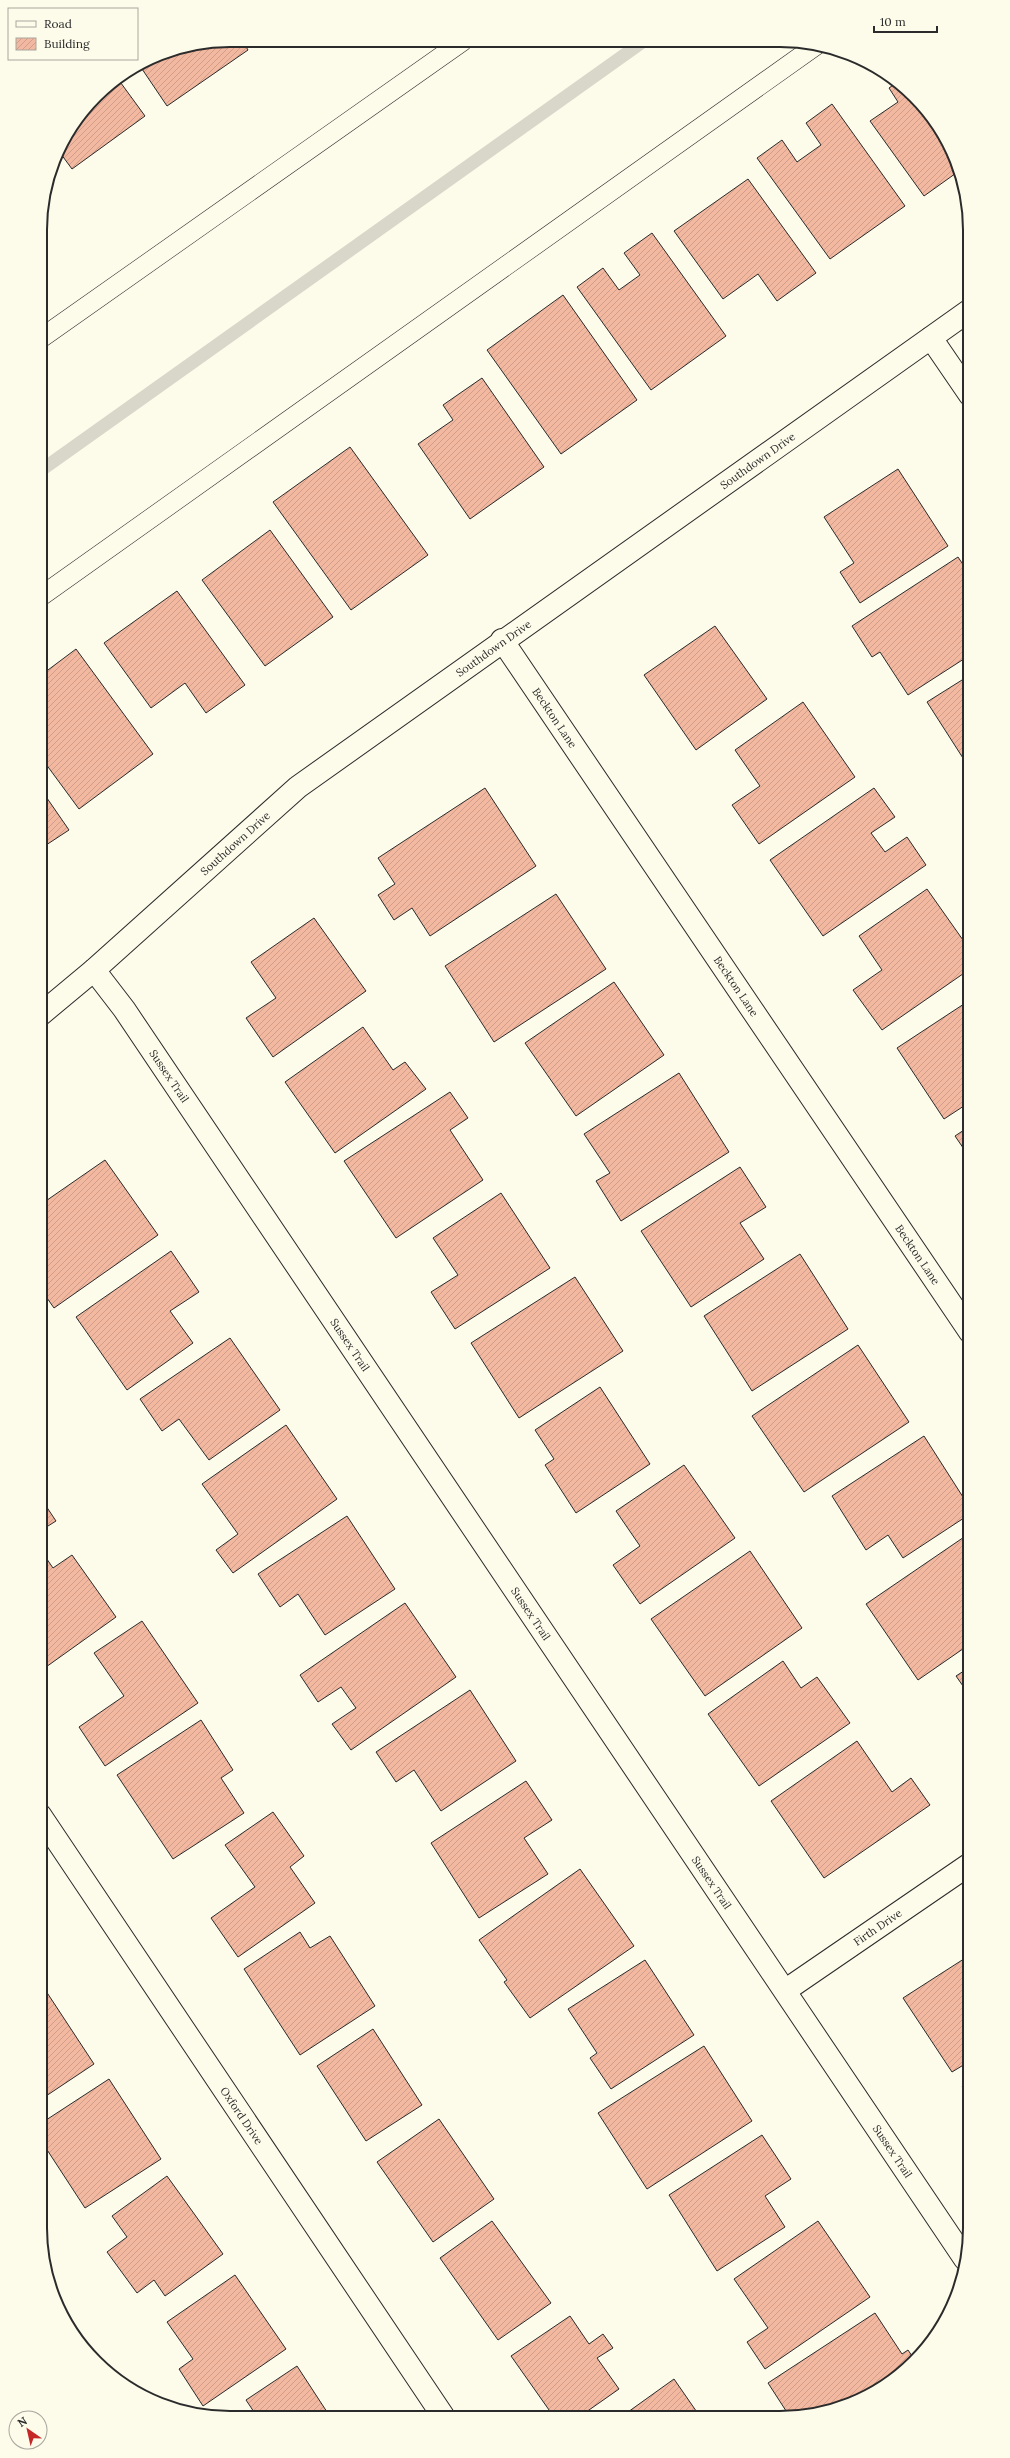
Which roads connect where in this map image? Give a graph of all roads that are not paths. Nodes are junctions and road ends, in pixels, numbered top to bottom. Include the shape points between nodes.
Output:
1 (454, 47) edge
2 (810, 50) edge
3 (963, 315) edge
4 (47, 334) edge
5 (931, 338) junction
6 (963, 385) edge
7 (47, 592) edge
8 (502, 640) junction
9 (94, 970) junction
10 (47, 1009) edge
11 (963, 1322) edge
12 (47, 1825) edge
13 (963, 1869) edge
14 (786, 1990) junction
15 (961, 2253) edge
16 (440, 2411) edge

1 - 4 lane
2 - 7 lane
3 - 5 street, Southdown Drive
5 - 6 street
5 - 8 street, Southdown Drive
8 - 9 street, Southdown Drive via 298,787
8 - 11 street, Beckton Lane
9 - 10 street, Southdown Drive
9 - 14 street, Sussex Trail via 137,1029
12 - 16 street, Oxford Drive
13 - 14 street, Firth Drive
14 - 15 street, Sussex Trail

